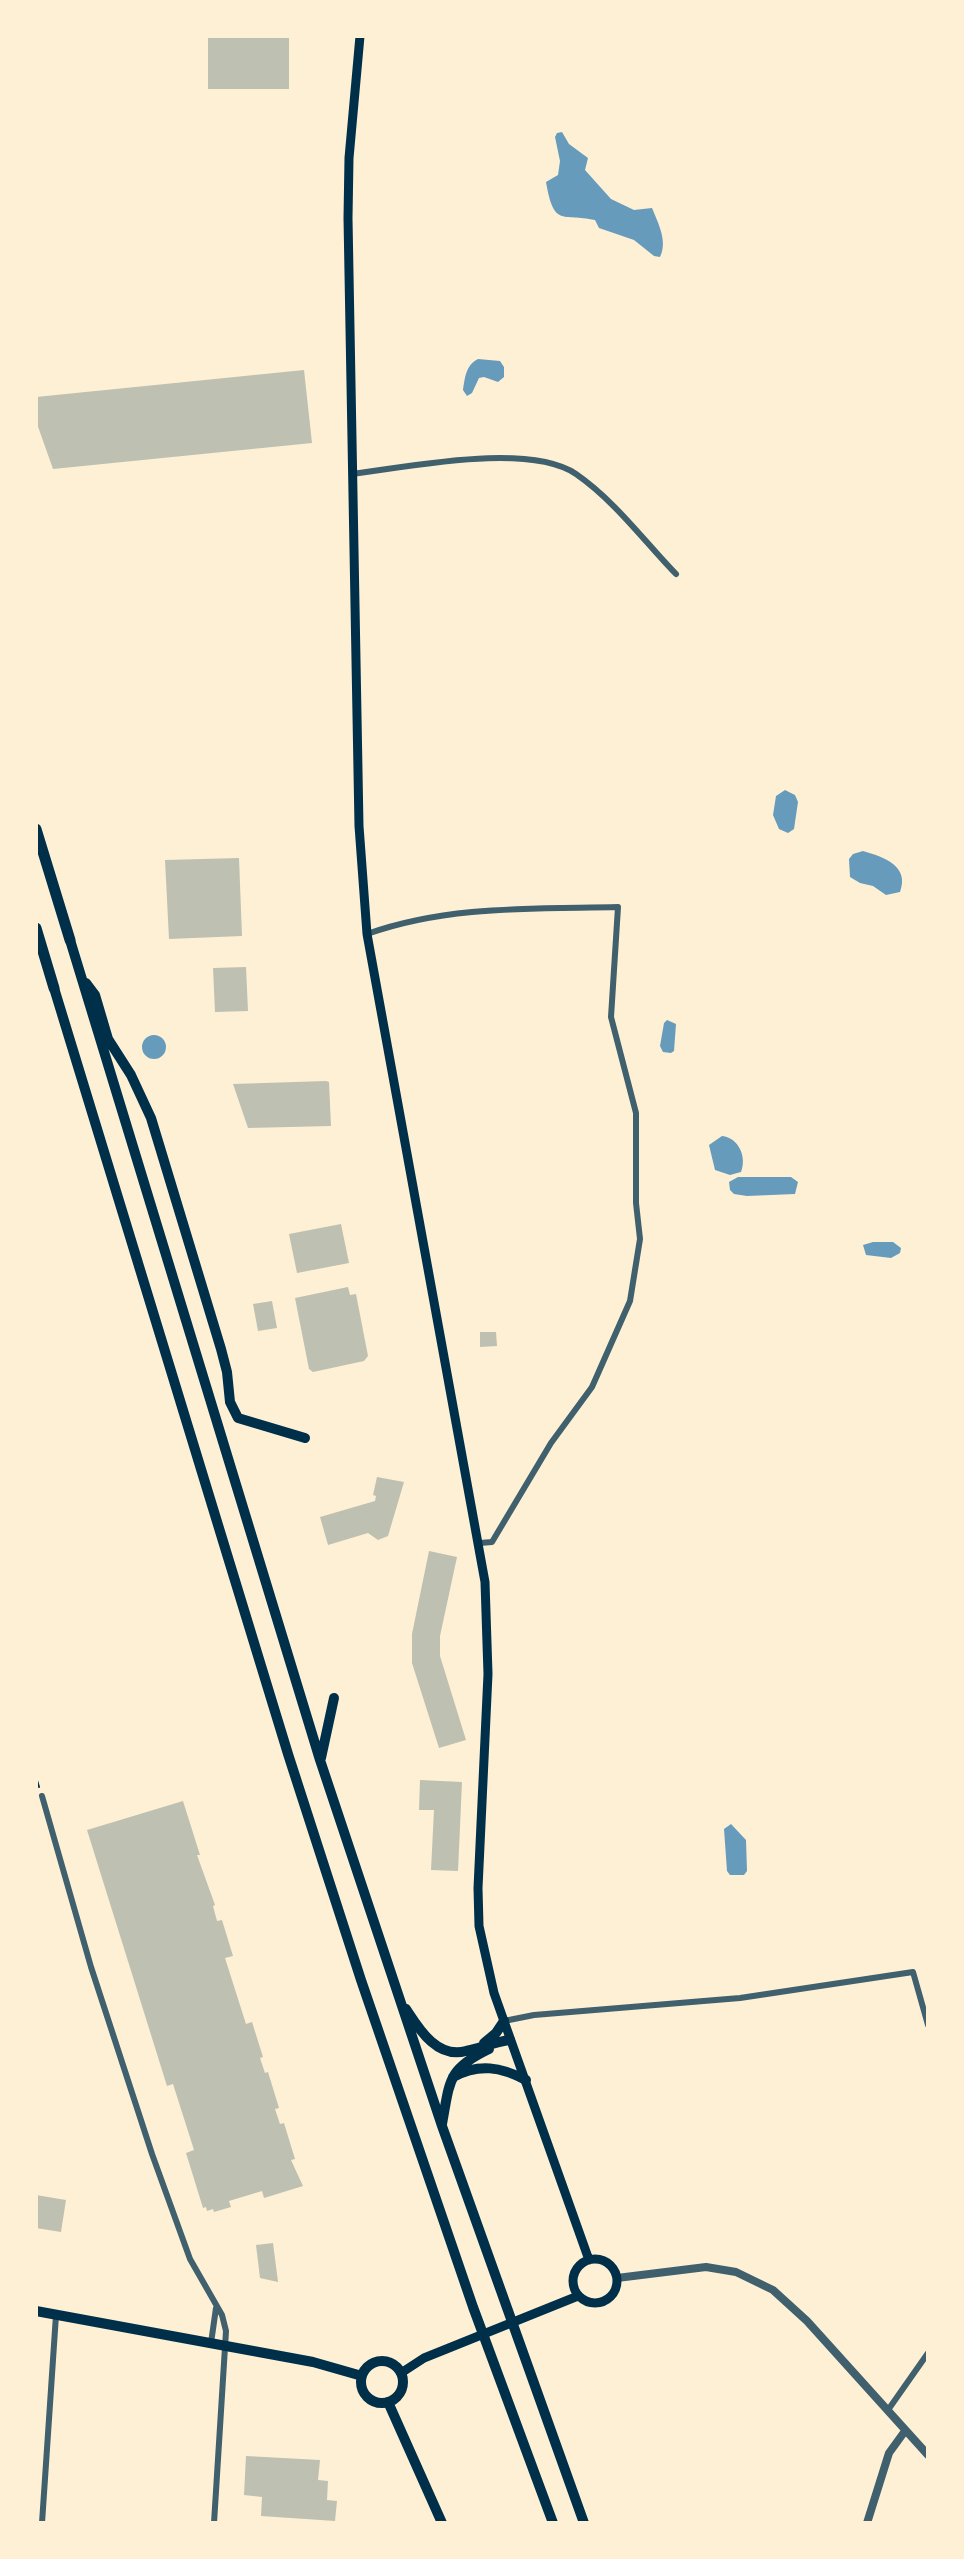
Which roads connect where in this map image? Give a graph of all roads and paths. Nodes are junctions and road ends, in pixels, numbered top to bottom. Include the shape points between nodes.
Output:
1 (360, 36) edge
2 (352, 474) junction
3 (676, 574) dead end
4 (36, 829) edge
5 (36, 928) edge
6 (367, 934) junction
7 (70, 940) joint
8 (81, 975) junction
9 (54, 988) joint
10 (305, 1438) dead end
11 (480, 1543) junction
12 (334, 1698) dead end
13 (320, 1760) junction
14 (36, 1777) edge
15 (42, 1796) joint
16 (397, 1993) junction
17 (504, 2021) junction
18 (928, 2025) edge
19 (510, 2040) junction
20 (482, 2045) junction
21 (452, 2078) junction
22 (526, 2080) junction
23 (442, 2126) junction
24 (589, 2260) junction
25 (617, 2278) junction
26 (578, 2296) junction
27 (216, 2308) junction
28 (36, 2311) edge
29 (56, 2314) junction
30 (211, 2343) junction
31 (225, 2346) junction
32 (928, 2353) edge
33 (401, 2373) junction
34 (362, 2376) junction
35 (388, 2402) junction
36 (888, 2410) junction
37 (905, 2431) junction
38 (928, 2455) edge
39 (551, 2521) edge
40 (42, 2523) edge
41 (214, 2523) edge
42 (442, 2523) edge
43 (584, 2523) edge
44 (867, 2523) edge

1 - 2 main road via 349,158
2 - 3 street via 506,458 560,466 606,499
2 - 6 main road via 359,826
4 - 7 highway
5 - 9 highway
6 - 11 main road
6 - 11 street via 486,909 618,907 611,1017 636,1113 640,1239 632,1293 592,1387 551,1443 492,1542
7 - 8 main road
8 - 10 main road via 151,1118 221,1349 232,1409 238,1418
8 - 13 main road
9 - 39 main road via 361,1980
11 - 17 main road via 489,1638 479,1926
12 - 13 main road
13 - 16 main road
14 - 15 path
15 - 27 street via 152,2154 190,2259
16 - 20 main road via 421,2033 440,2047 463,2052
16 - 23 main road
17 - 18 street via 740,1998 913,1972
17 - 19 main road
17 - 20 main road
19 - 20 main road
19 - 21 main road via 468,2059
19 - 22 main road
21 - 22 main road via 477,2067
21 - 23 main road
22 - 24 main road
23 - 43 main road
24 - 25 main road via 604,2261
24 - 26 main road via 574,2275
25 - 26 main road via 616,2290 607,2300 589,2302
25 - 36 street via 706,2267 752,2278 796,2309
26 - 33 main road via 424,2358
27 - 30 street
27 - 31 street via 226,2331
28 - 29 main road
29 - 30 main road
29 - 40 street
30 - 31 main road
31 - 34 main road
31 - 41 street
32 - 36 street
33 - 34 main road via 384,2361 371,2365
33 - 35 main road via 401,2391
34 - 35 main road via 365,2394 375,2402
35 - 42 main road
36 - 37 street
37 - 38 street
37 - 44 street via 889,2453

